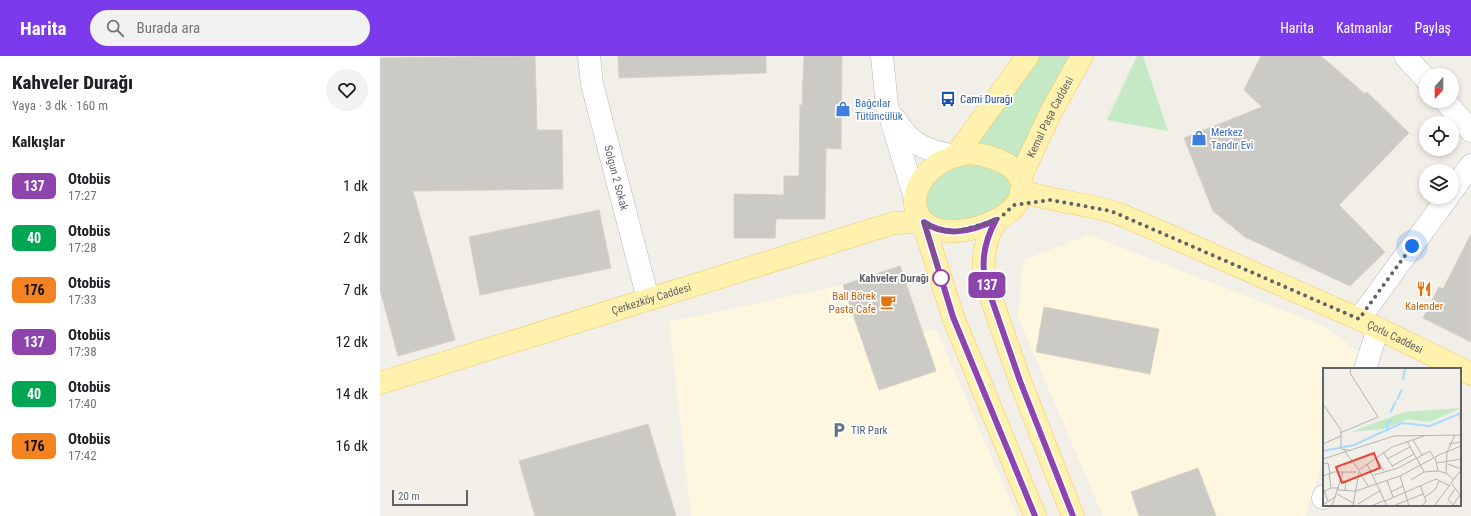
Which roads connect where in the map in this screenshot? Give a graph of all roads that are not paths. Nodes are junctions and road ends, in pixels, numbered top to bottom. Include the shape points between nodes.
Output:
1 (589, 56) edge
2 (882, 56) edge
3 (1028, 56) edge
4 (1082, 56) edge
5 (1405, 56) edge
6 (1419, 72) edge
7 (887, 106) junction
8 (1451, 108) edge
9 (1471, 131) edge
10 (955, 156) junction
11 (1471, 165) edge
12 (1459, 181) edge
13 (1018, 191) junction
14 (1444, 204) edge
15 (917, 208) junction
16 (996, 220) junction
17 (648, 299) junction
18 (1369, 324) junction
19 (1365, 368) edge
20 (1459, 368) edge
21 (1461, 369) edge
22 (1471, 374) edge
23 (380, 383) edge
24 (1035, 516) edge
25 (1073, 516) edge

1 - 17 street, Solgun 2 Sokak via 592,84
2 - 7 street
3 - 10 main road
4 - 13 main road, Kemal Paşa Caddesi via 1050,114
5 - 6 street
7 - 10 street via 904,134 913,142
7 - 15 street
8 - 9 street
10 - 13 main road via 970,153 995,158 1013,169
10 - 15 main road via 938,164 927,174 918,187
11 - 12 street
13 - 16 main road via 1002,216
13 - 18 main road, Çorlu Caddesi via 1122,215
14 - 18 street
15 - 16 main road via 938,230 955,232
15 - 17 main road, Çerkezköy Caddesi via 894,223
15 - 24 main road via 953,317
16 - 25 main road via 985,248 985,280 1020,381
17 - 23 main road, Çerkezköy Caddesi
18 - 19 street
18 - 20 main road, Çorlu Caddesi
21 - 22 main road, Çorlu Caddesi

